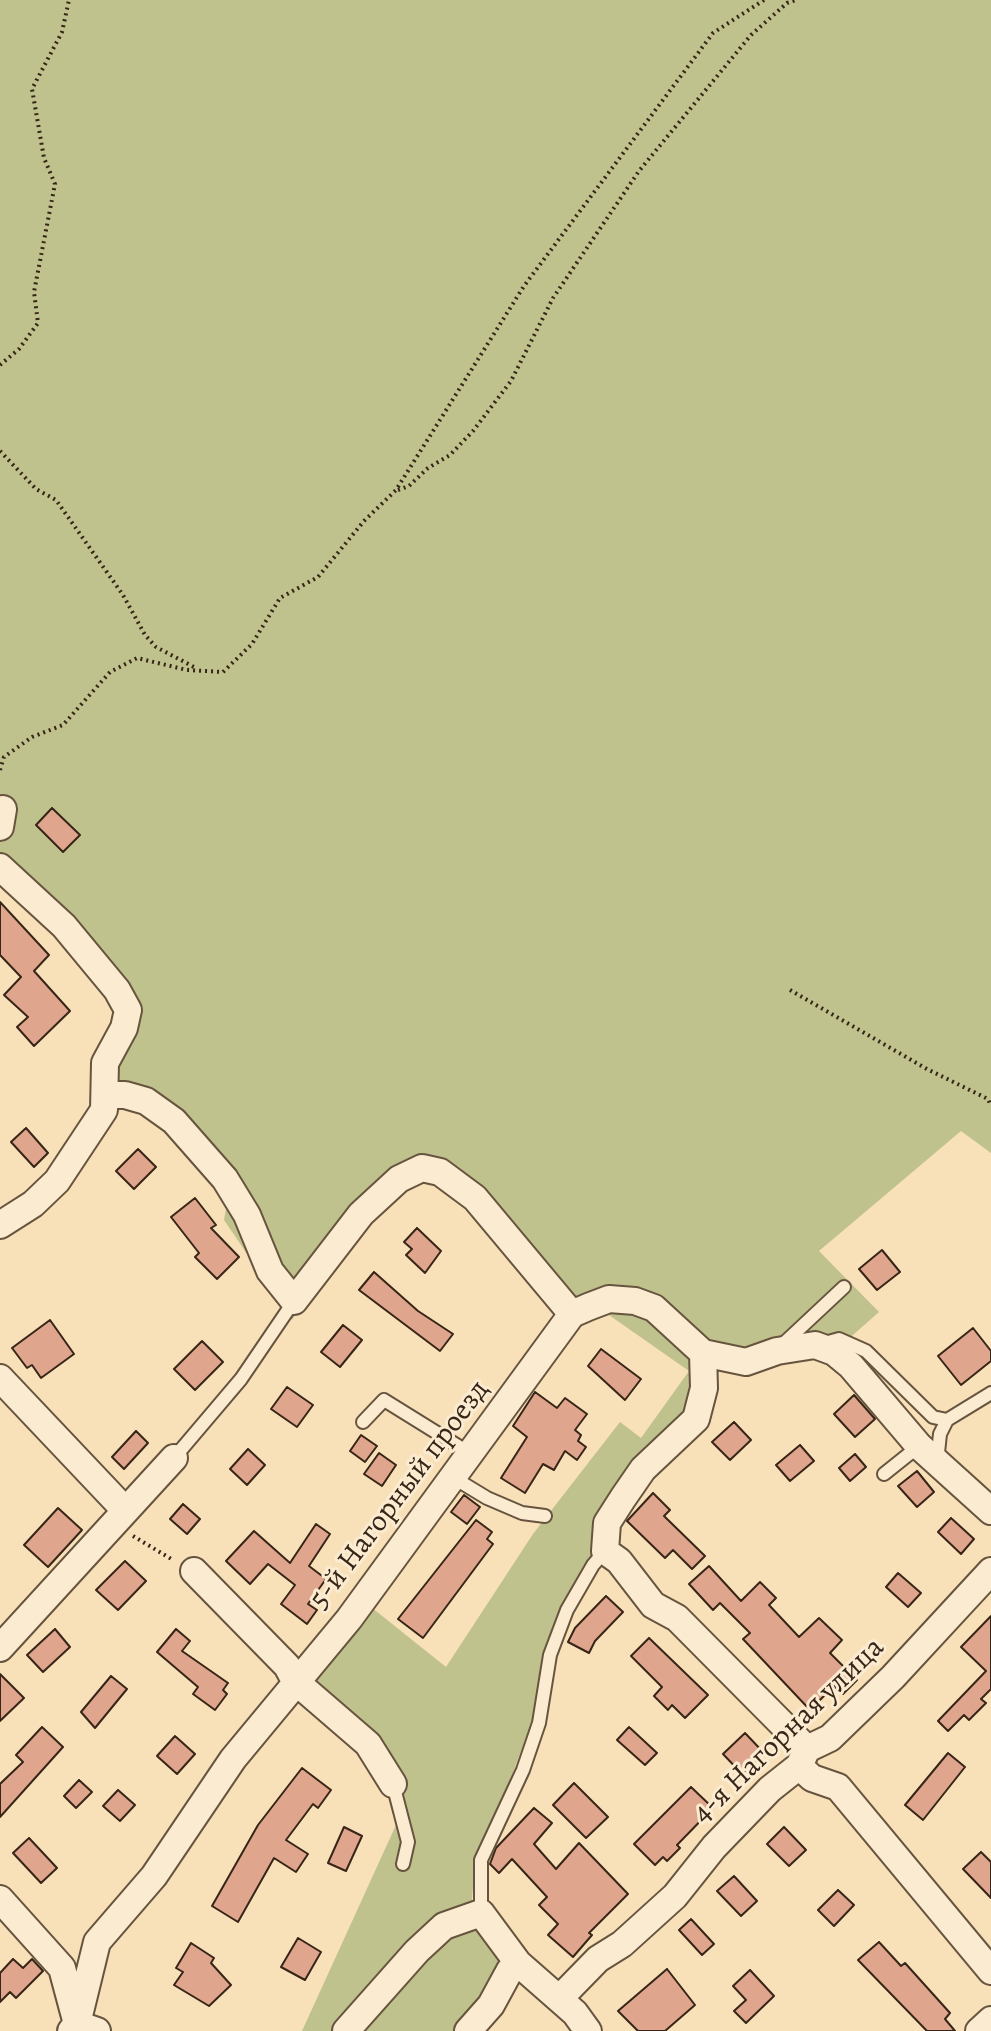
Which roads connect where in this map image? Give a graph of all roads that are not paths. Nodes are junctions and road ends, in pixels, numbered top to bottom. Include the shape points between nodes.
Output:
1 (0, 867) edge
2 (107, 1095) junction
3 (0, 1225) edge
4 (844, 1287) dead end
5 (294, 1301) junction
6 (572, 1314) junction
7 (822, 1348) junction
8 (777, 1351) junction
9 (703, 1353) junction
10 (0, 1378) edge
11 (991, 1393) edge
12 (947, 1420) junction
13 (363, 1422) dead end
14 (471, 1454) junction
15 (928, 1454) junction
16 (174, 1458) joint
17 (884, 1474) dead end
18 (454, 1478) junction
19 (991, 1511) edge
20 (545, 1516) dead end
21 (118, 1518) junction
22 (605, 1551) junction
23 (194, 1571) road end
24 (991, 1571) edge
25 (0, 1648) edge
26 (295, 1681) junction
27 (803, 1758) junction
28 (393, 1784) joint
29 (403, 1864) dead end
30 (0, 1899) edge
31 (481, 1913) junction
32 (518, 1963) junction
33 (991, 1971) edge
34 (559, 1999) junction
35 (991, 2020) edge
36 (82, 2029) edge
37 (346, 2031) edge
38 (468, 2031) edge
39 (588, 2031) edge
40 (979, 2031) edge

1 - 2 street via 64,926 128,1010 105,1063
2 - 3 street via 104,1110 57,1181
2 - 5 street via 146,1101 174,1121 225,1179 270,1271
4 - 8 lane
5 - 6 street via 361,1214 399,1179 422,1168 440,1172 475,1198
5 - 16 lane via 241,1379
6 - 9 street via 609,1299 635,1301 654,1308
6 - 14 street, 5-й Нагорный проезд
7 - 8 street
7 - 12 lane via 826,1341 839,1339 866,1351 933,1417
7 - 15 street via 851,1366
8 - 9 street via 746,1362
9 - 22 street via 704,1388 696,1419 643,1469 623,1498 607,1523
10 - 21 street
11 - 12 lane
12 - 15 lane
13 - 14 lane via 384,1400
14 - 18 street, 5-й Нагорный проезд
15 - 17 lane
15 - 19 street
16 - 21 street
18 - 20 lane via 522,1513
18 - 26 street, 5-й Нагорный проезд via 349,1619
21 - 25 street
22 - 27 street via 653,1605 677,1618
22 - 31 lane via 567,1610 550,1655 539,1723 481,1860
23 - 26 street via 287,1666
24 - 27 street, 4-я Нагорная улица via 893,1677
26 - 28 street via 368,1744
26 - 36 street, 5-й Нагорный проезд via 233,1759 154,1876 97,1942
27 - 33 street via 812,1778 838,1787
27 - 34 street, 4-я Нагорная улица via 675,1896 598,1959
28 - 29 lane via 408,1842
30 - 36 street via 62,1968
31 - 32 street
31 - 37 street via 444,1926
32 - 34 street
32 - 38 street
34 - 39 street
35 - 40 street

